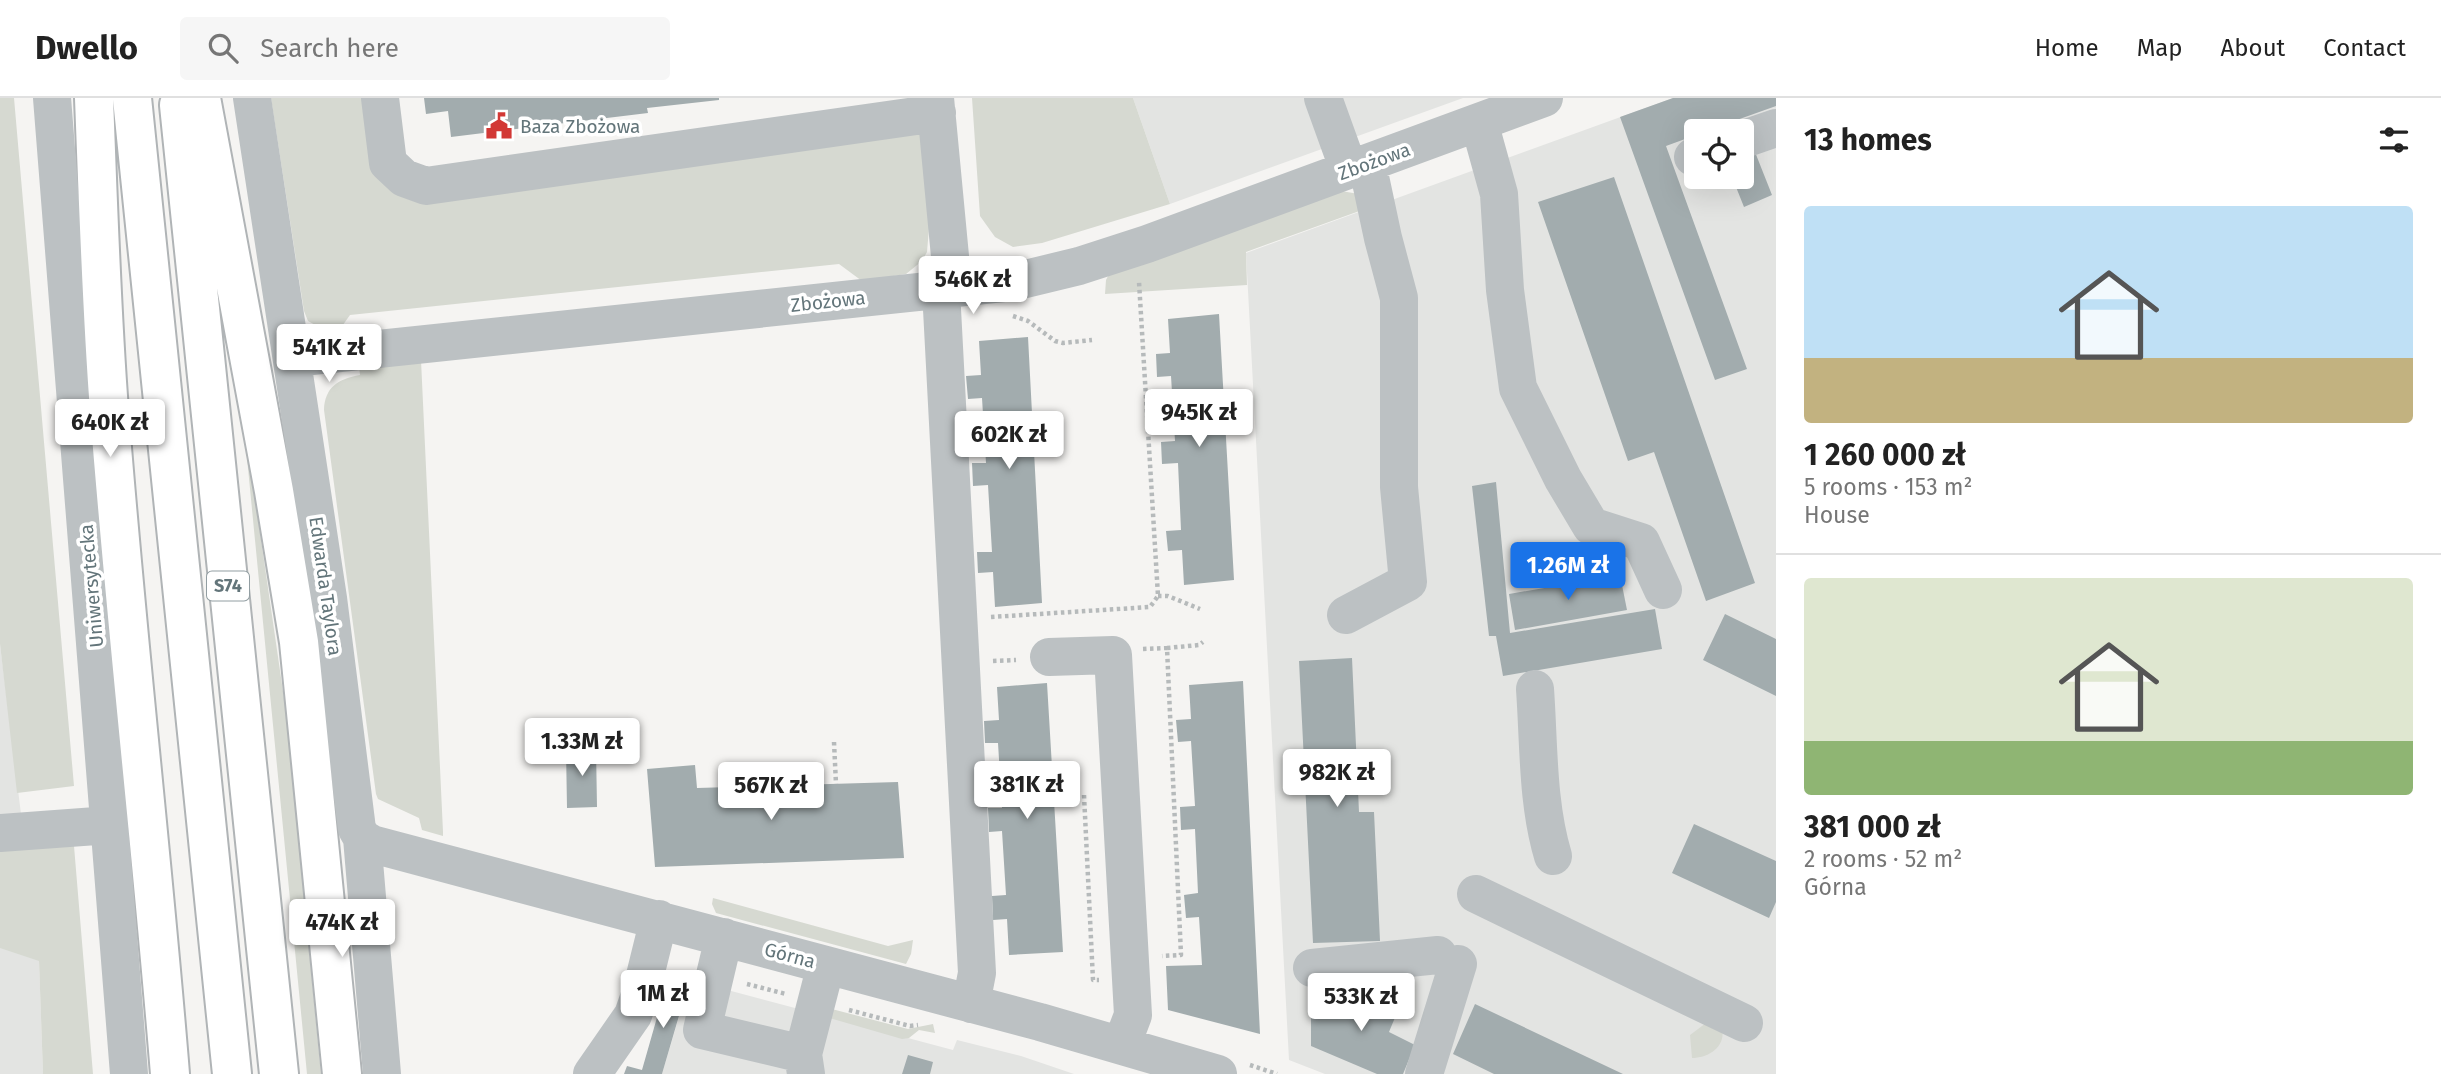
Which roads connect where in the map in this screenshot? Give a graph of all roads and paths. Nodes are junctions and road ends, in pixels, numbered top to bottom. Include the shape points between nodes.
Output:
1 (52, 98) edge
2 (94, 98) edge
3 (132, 98) edge
4 (179, 98) edge
5 (201, 98) edge
6 (252, 98) edge
7 (380, 98) edge
8 (1323, 98) edge
9 (1544, 98) edge
10 (936, 106) edge
11 (1476, 123) junction
12 (1776, 128) edge
13 (1754, 136) edge
14 (1358, 167) junction
15 (1137, 247) junction
16 (947, 289) junction
17 (1002, 316) dead end
18 (1092, 340) dead end
19 (293, 358) junction
20 (1662, 590) dead end
21 (1158, 596) junction
22 (1200, 609) dead end
23 (1086, 611) dead end
24 (1346, 615) dead end
25 (1203, 642) dead end
26 (1167, 648) junction
27 (1113, 655) junction
28 (1049, 657) dead end
29 (1535, 689) dead end
30 (834, 742) dead end
31 (836, 784) dead end
32 (110, 825) junction
33 (0, 833) edge
34 (362, 838) junction
35 (1553, 856) dead end
36 (1475, 894) dead end
37 (659, 919) junction
38 (724, 937) junction
39 (1129, 957) junction
40 (826, 965) junction
41 (1312, 968) dead end
42 (971, 1004) junction
43 (1744, 1023) dead end
44 (1122, 1044) junction
45 (804, 1064) edge
46 (129, 1074) edge
47 (170, 1074) edge
48 (232, 1074) edge
49 (279, 1074) edge
50 (342, 1074) edge
51 (382, 1074) edge
52 (592, 1074) edge
53 (1218, 1074) edge
54 (1424, 1074) edge

1 - 32 street, Uniwersytecka
2 - 47 highway via 109,409
3 - 48 highway, S74
4 - 49 highway, S74
5 - 50 highway via 299,642
6 - 19 street, Edwarda Taylora
7 - 10 street via 388,163 404,178 426,187
8 - 14 street
9 - 11 street, Zbożowa
10 - 16 street
11 - 14 street, Zbożowa
11 - 20 street via 1499,194 1518,388 1591,526 1641,542
12 - 13 street
14 - 15 street, Zbożowa
14 - 24 street via 1399,299 1399,488 1408,582
15 - 16 street, Zbożowa via 1013,282
15 - 21 path
16 - 19 street, Zbożowa
16 - 42 street via 977,973
17 - 18 path via 1028,321 1055,341
19 - 34 street, Edwarda Taylora via 357,829
21 - 22 path
21 - 23 path via 1150,607
25 - 26 path
26 - 27 path via 1124,650
26 - 39 path via 1181,955
27 - 28 street
27 - 39 street
29 - 35 street via 1543,805
30 - 31 path
32 - 33 street
32 - 46 street, Uniwersytecka
34 - 37 street, Górna
34 - 51 street, Edwarda Taylora
36 - 43 street
37 - 38 street, Górna
37 - 52 street via 633,1015
38 - 40 street, Górna
38 - 45 street via 702,1030
39 - 44 street via 1133,1015
40 - 42 street, Górna
40 - 45 street
41 - 54 street via 1448,959
42 - 44 street, Górna
44 - 53 street, Górna

